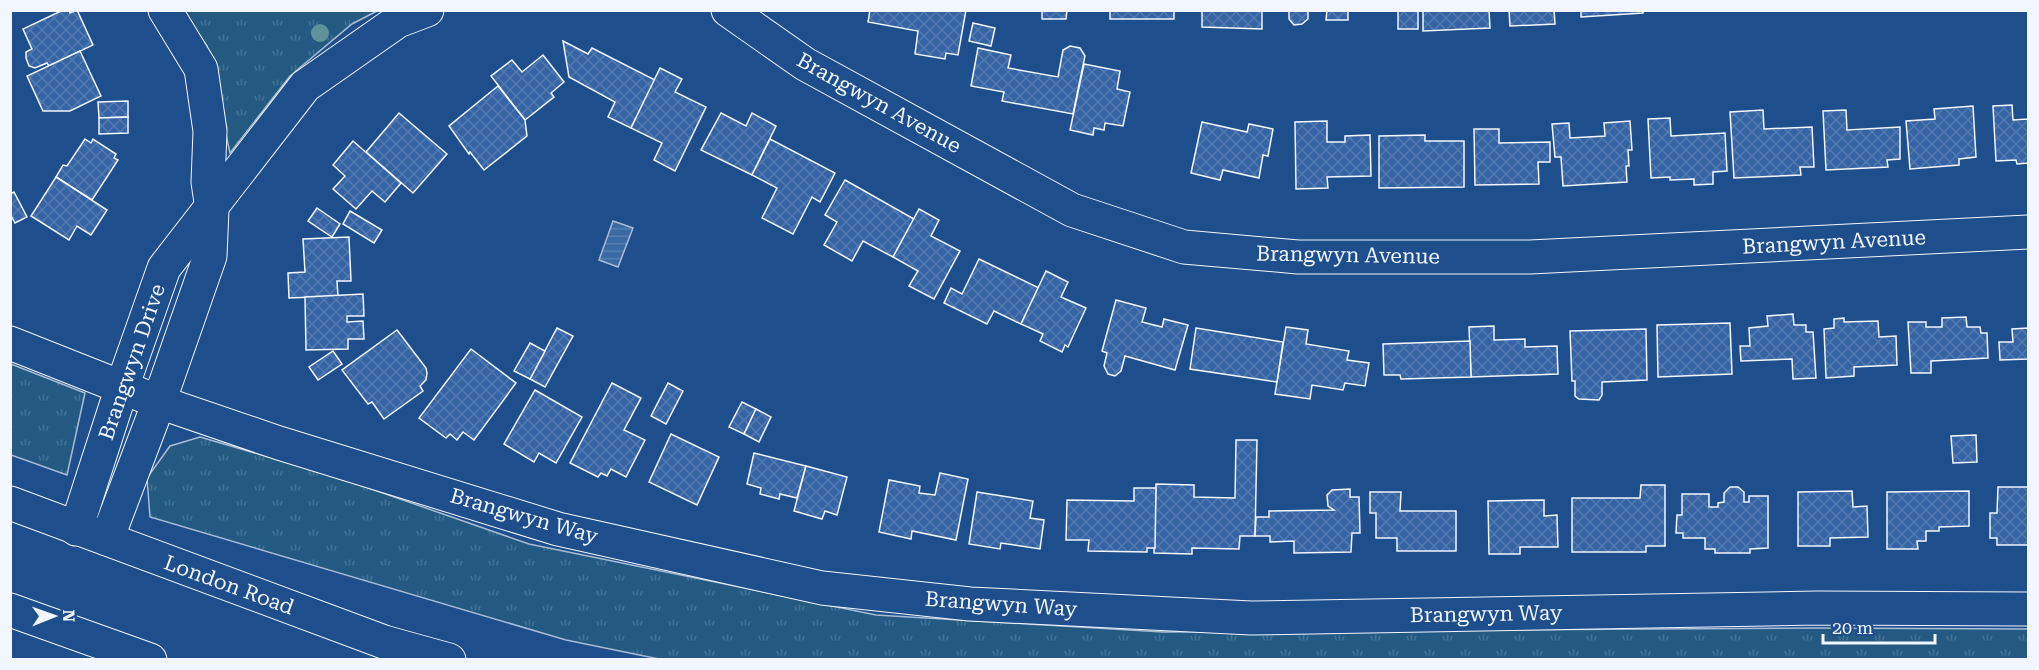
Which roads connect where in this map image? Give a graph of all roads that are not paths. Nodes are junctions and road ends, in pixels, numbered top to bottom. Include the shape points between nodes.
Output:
1 (165, 10) edge
2 (427, 10) edge
3 (728, 10) edge
4 (212, 209) junction
5 (2028, 232) edge
6 (10, 343) edge
7 (122, 387) junction
8 (159, 402) junction
9 (10, 503) edge
10 (91, 534) junction
11 (10, 609) edge
12 (2028, 609) edge
13 (150, 660) edge
14 (449, 660) edge

1 - 4 main road, Brangwyn Drive via 201,69 210,131 208,182
2 - 4 main road, Brangwyn Drive via 398,21 305,86
3 - 5 main road, Brangwyn Avenue via 806,64 1072,210 1184,247 1298,257 1530,257
4 - 7 main road, Brangwyn Drive via 164,268
4 - 8 main road, Brangwyn Drive via 210,256
6 - 7 main road, Brangwyn Way
7 - 8 main road, Brangwyn Way
7 - 10 main road, Brangwyn Drive
8 - 10 main road, Brangwyn Drive
8 - 12 main road, Brangwyn Way via 558,529 822,588 958,603 1251,618 1817,608
9 - 10 main road, London Road
10 - 14 main road, London Road via 384,642
11 - 13 main road

